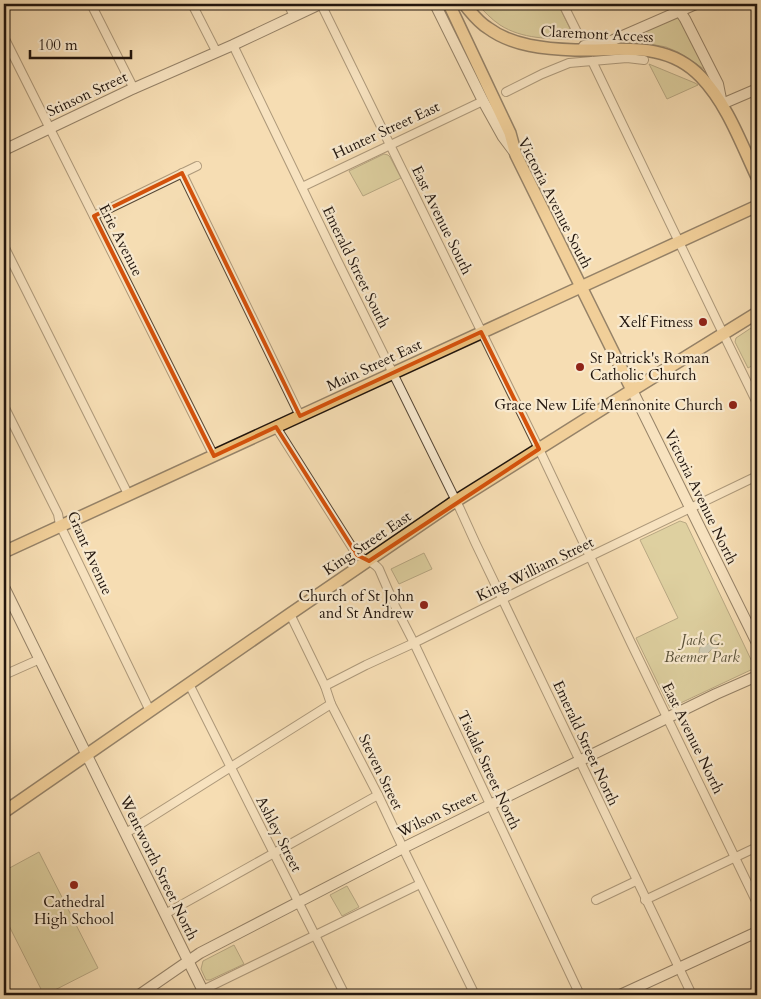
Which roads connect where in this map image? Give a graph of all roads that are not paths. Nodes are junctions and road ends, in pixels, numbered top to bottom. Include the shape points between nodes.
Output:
1 (91, 4) edge
2 (192, 4) edge
3 (288, 4) edge
4 (320, 4) edge
5 (436, 4) edge
6 (449, 4) edge
7 (464, 4) edge
8 (563, 4) edge
9 (696, 4) edge
10 (677, 7) edge
11 (294, 16) junction
12 (577, 32) dead end
13 (4, 36) edge
14 (233, 45) junction
15 (569, 49) junction
16 (216, 51) junction
17 (644, 60) dead end
18 (592, 61) junction
19 (134, 88) junction
20 (757, 89) edge
21 (506, 92) dead end
22 (483, 101) junction
23 (722, 104) junction
24 (50, 128) junction
25 (390, 145) junction
26 (4, 150) edge
27 (516, 156) junction
28 (197, 166) dead end
29 (182, 174) junction
30 (757, 176) edge
31 (302, 187) junction
32 (757, 206) edge
33 (94, 216) junction
34 (678, 241) junction
35 (4, 246) edge
36 (580, 286) junction
37 (757, 313) edge
38 (481, 332) junction
39 (723, 334) junction
40 (392, 373) junction
41 (632, 390) junction
42 (757, 403) edge
43 (4, 406) edge
44 (300, 416) junction
45 (276, 427) junction
46 (539, 448) junction
47 (214, 456) junction
48 (757, 476) edge
49 (128, 494) junction
50 (456, 501) junction
51 (690, 508) junction
52 (60, 525) junction
53 (4, 552) edge
54 (591, 557) junction
55 (368, 561) junction
56 (4, 587) edge
57 (503, 600) junction
58 (290, 614) junction
59 (414, 643) junction
60 (757, 643) edge
61 (40, 659) junction
62 (4, 675) edge
63 (757, 676) edge
64 (189, 684) junction
65 (325, 686) junction
66 (331, 704) junction
67 (150, 711) junction
68 (668, 717) junction
69 (86, 755) junction
70 (579, 760) junction
71 (230, 768) junction
72 (378, 794) junction
73 (491, 805) junction
74 (4, 812) edge
75 (126, 833) junction
76 (757, 847) edge
77 (403, 848) junction
78 (274, 853) junction
79 (735, 858) junction
80 (636, 881) junction
81 (420, 884) junction
82 (596, 900) dead end
83 (645, 900) junction
84 (298, 903) junction
85 (757, 903) edge
86 (165, 914) junction
87 (757, 932) edge
88 (315, 936) junction
89 (188, 961) junction
90 (679, 969) junction
91 (204, 993) edge
92 (139, 995) edge
93 (345, 995) edge
94 (475, 995) edge
95 (580, 995) edge
96 (620, 995) edge
97 (692, 995) edge

1 - 19 street
2 - 16 street
3 - 11 street
4 - 11 main road, Stinson Street
4 - 25 street, East Avenue South
5 - 22 main road, Victoria Avenue South
6 - 27 main road via 510,133
7 - 15 main road, Claremont Access via 487,28 507,39 545,48
8 - 12 street
9 - 10 main road
10 - 15 main road via 611,41
10 - 23 main road via 718,84
11 - 14 main road, Stinson Street
13 - 24 street, Erie Avenue
14 - 16 main road, Stinson Street
14 - 31 street, Emerald Street South
15 - 23 main road, Claremont Access via 658,52 691,68
16 - 19 main road, Stinson Street
17 - 18 street
18 - 21 street via 563,65
18 - 34 street
19 - 24 main road, Stinson Street
20 - 23 main road
22 - 25 street, Hunter Street East
22 - 27 main road, Victoria Avenue South
23 - 30 main road, Claremont Access
24 - 26 main road, Stinson Street
24 - 33 street, Erie Avenue
25 - 31 street, Hunter Street East
25 - 38 street, East Avenue South
27 - 36 main road, Victoria Avenue South
28 - 29 street
29 - 33 street
29 - 44 street
31 - 40 street, Emerald Street South
32 - 34 main road, Main Street East
33 - 47 street, Erie Avenue
34 - 36 main road, Main Street East
34 - 39 street
35 - 49 street
36 - 38 main road, Main Street East
36 - 41 main road, Victoria Avenue South
37 - 39 main road, King Street East
38 - 40 main road, Main Street East
38 - 46 street, East Avenue South
39 - 41 main road, King Street East
39 - 42 street
40 - 44 main road, Main Street East
40 - 50 street, Emerald Street South
41 - 46 main road, King Street East
41 - 51 main road, Victoria Avenue North
43 - 52 street, Grant Avenue via 58,514
44 - 45 main road, Main Street East
45 - 47 main road, Main Street East
45 - 55 street, Tisdale Street North via 357,555
46 - 50 main road, King Street East
46 - 54 street, East Avenue North
47 - 49 main road, Main Street East
48 - 51 street, King William Street
49 - 52 main road, Main Street East
50 - 55 main road, King Street East
50 - 57 street, Emerald Street North
51 - 54 street, King William Street
51 - 60 main road, Victoria Avenue North
52 - 53 main road, Main Street East
52 - 67 street, Grant Avenue
54 - 57 street, King William Street
54 - 68 street, East Avenue North
55 - 58 main road, King Street East
55 - 59 street, Tisdale Street North via 379,568
56 - 61 main road, Wentworth Street North
57 - 59 street, King William Street
57 - 70 street, Emerald Street North
58 - 64 main road, King Street East
58 - 65 street, Steven Street
59 - 65 street, King William Street
59 - 73 street, Tisdale Street North
61 - 62 street
61 - 69 main road, Wentworth Street North
63 - 68 main road, Wilson Street
64 - 67 main road, King Street East
64 - 71 street, Ashley Street
65 - 66 street, Steven Street
66 - 71 street
66 - 72 street, Steven Street
67 - 69 main road, King Street East
68 - 70 main road, Wilson Street
68 - 79 street, East Avenue North
69 - 74 main road, King Street East
69 - 75 main road, Wentworth Street North
70 - 73 main road, Wilson Street
70 - 80 street, Emerald Street North
71 - 75 street
71 - 78 street, Ashley Street
72 - 77 street, Steven Street
72 - 78 street
73 - 77 main road, Wilson Street
73 - 95 street, Tisdale Street North
75 - 86 main road, Wentworth Street North
76 - 79 street
77 - 81 street, Steven Street
77 - 84 main road, Wilson Street
78 - 84 street, Ashley Street
78 - 86 street
79 - 83 street
79 - 85 street, East Avenue North
80 - 82 street
80 - 83 street, Emerald Street North
81 - 88 street
81 - 94 street, Steven Street
83 - 90 street, Emerald Street North
84 - 88 street, Ashley Street
84 - 89 main road, Wilson Street
86 - 89 main road, Wentworth Street North
87 - 90 main road
88 - 91 street
88 - 93 street, Ashley Street
89 - 91 main road, Wentworth Street North
89 - 92 main road, Wilson Street
90 - 96 main road
90 - 97 street, Emerald Street North

